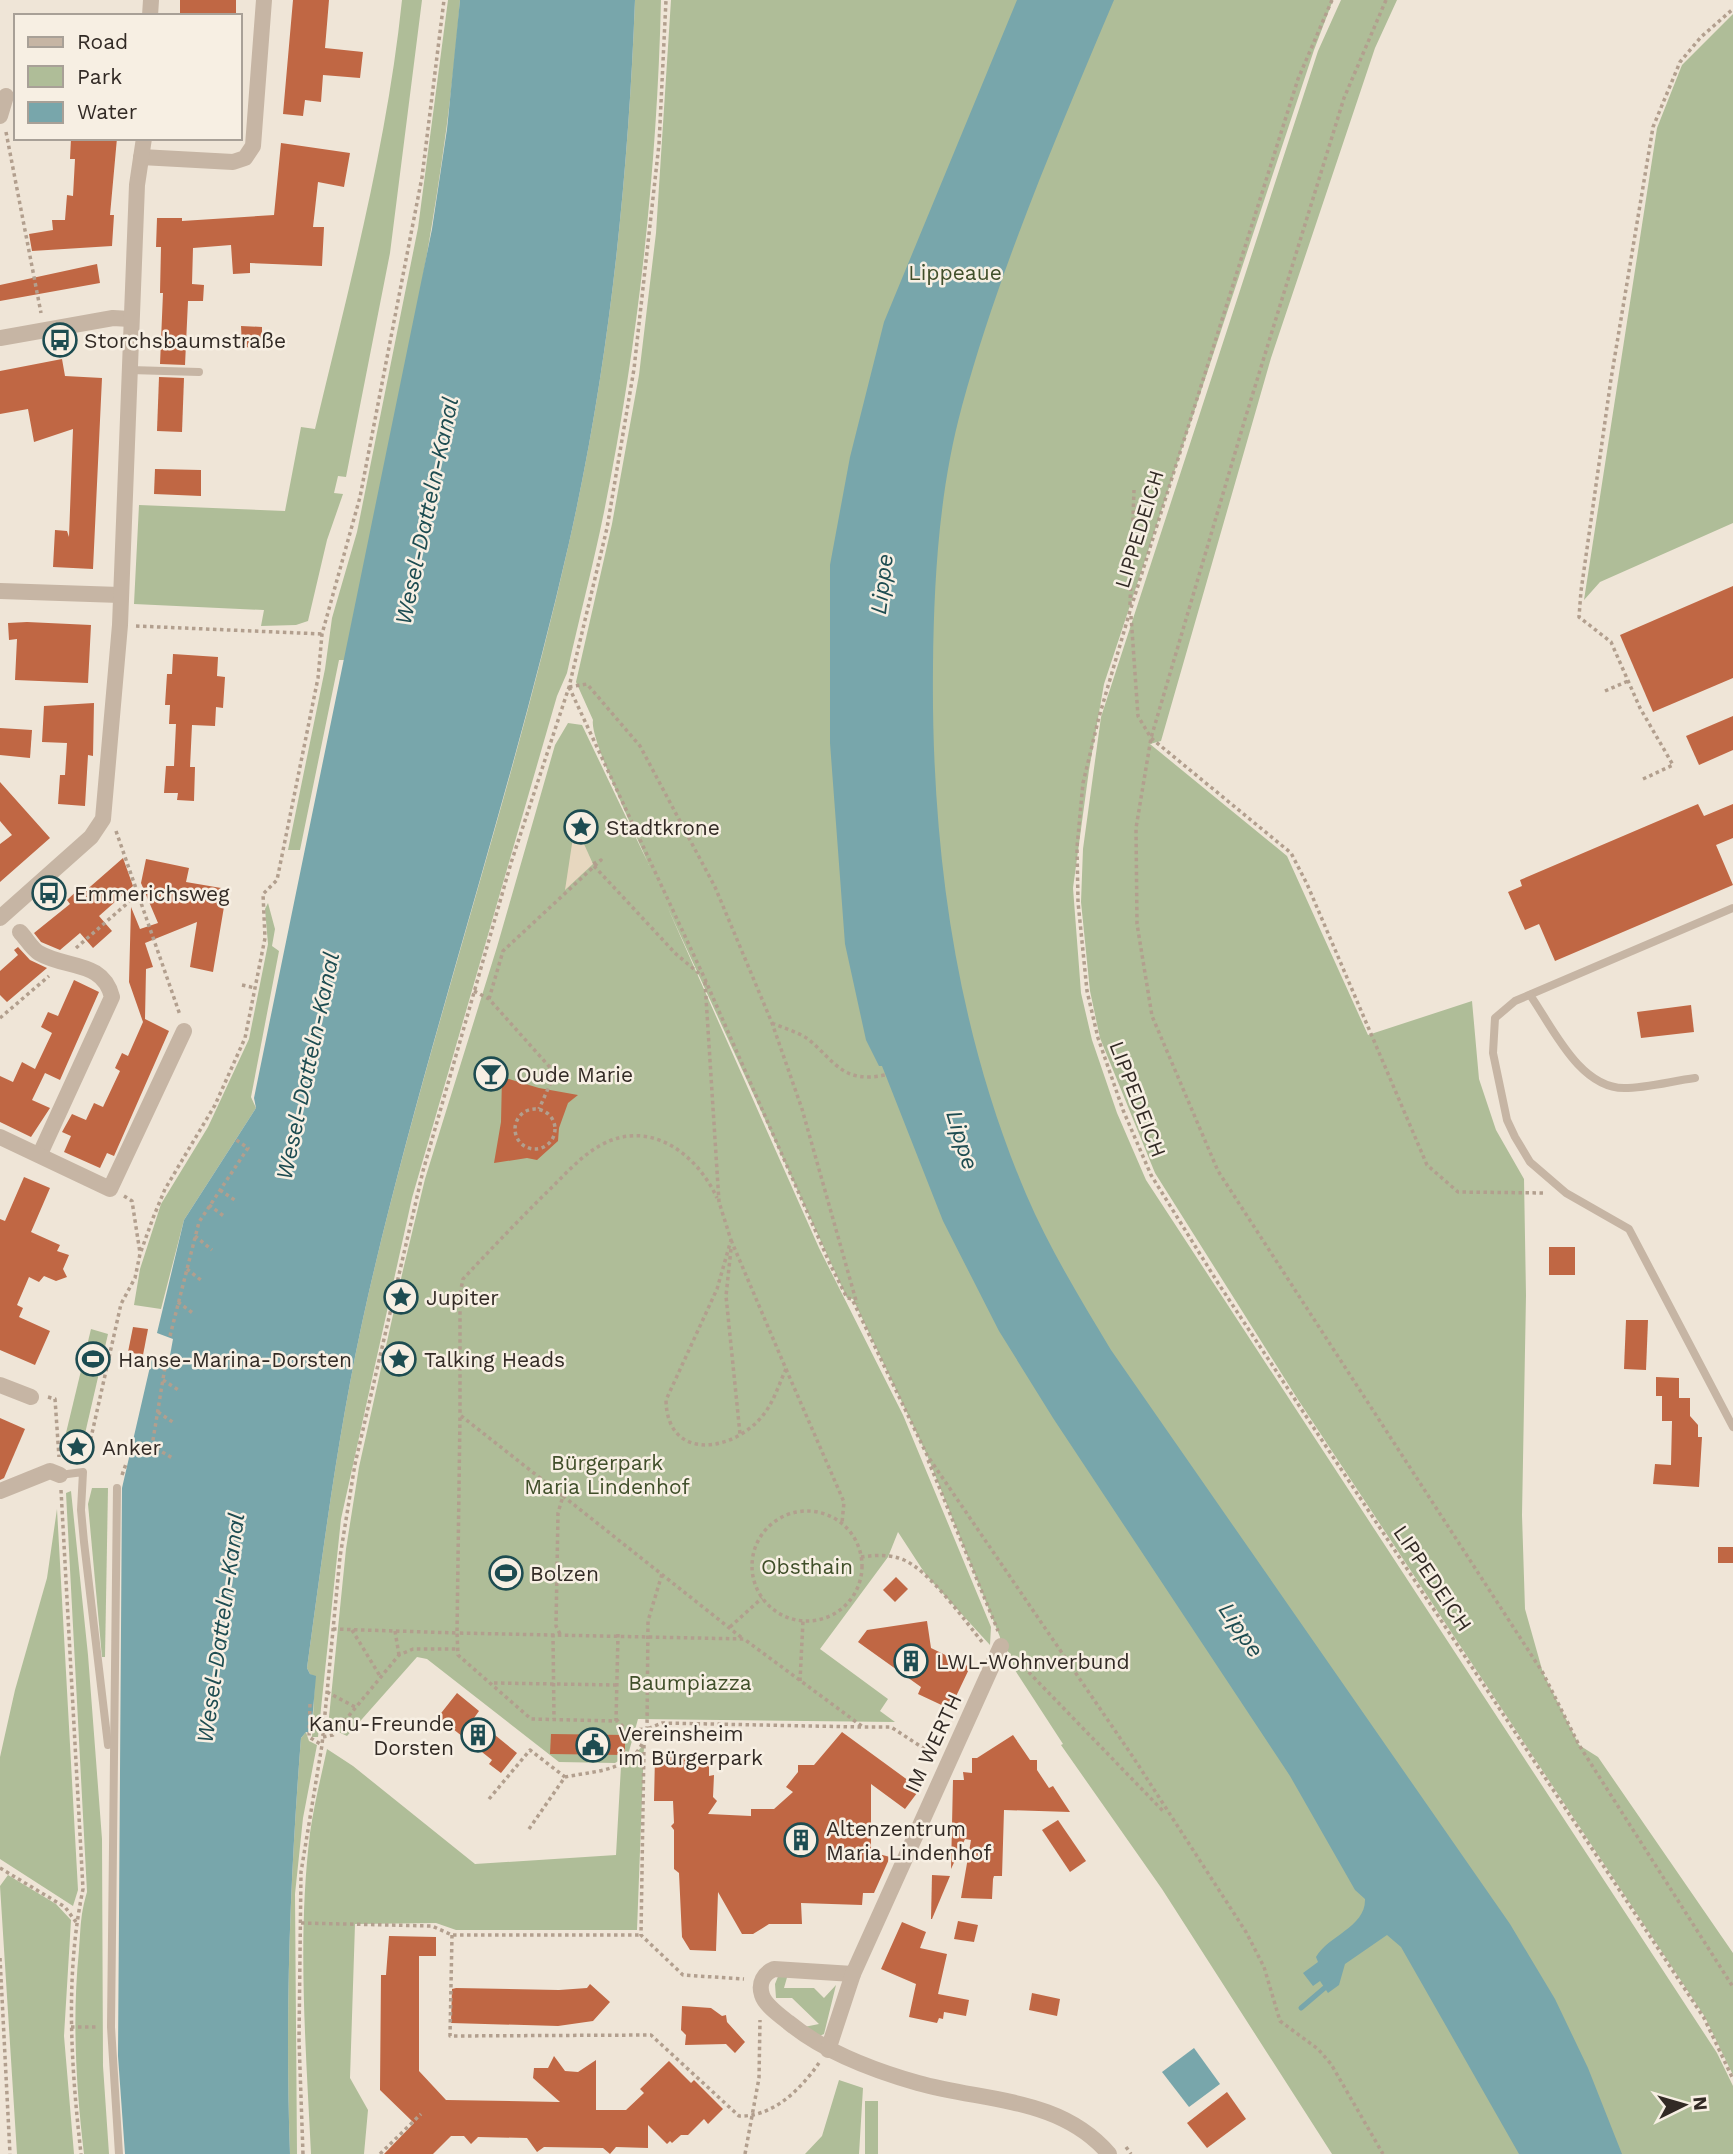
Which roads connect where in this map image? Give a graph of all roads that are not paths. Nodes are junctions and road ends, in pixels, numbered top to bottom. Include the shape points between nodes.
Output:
1 (264, 0) edge
2 (5, 96) dead end
3 (3, 123) edge
4 (144, 140) edge
5 (141, 157) junction
6 (130, 319) junction
7 (0, 338) edge
8 (130, 370) junction
9 (199, 372) dead end
10 (0, 591) edge
11 (120, 595) junction
12 (1733, 908) edge
13 (2, 916) edge
14 (20, 932) joint
15 (1530, 995) junction
16 (184, 1031) road end
17 (1695, 1078) dead end
18 (0, 1137) edge
19 (40, 1154) junction
20 (0, 1385) edge
21 (32, 1397) road end
22 (1733, 1427) edge
23 (60, 1475) joint
24 (117, 1488) dead end
25 (0, 1491) edge
26 (998, 1651) road end
27 (112, 1773) junction
28 (853, 1974) junction
29 (828, 2050) junction
30 (119, 2154) edge
31 (1109, 2154) edge

1 - 5 street via 253,146 245,158 233,162
2 - 3 street
4 - 5 street
5 - 6 street
6 - 7 street
6 - 8 street
8 - 9 lane
8 - 11 street
10 - 11 street
11 - 13 street via 103,819 90,837
12 - 15 lane
13 - 14 lane
14 - 19 street via 39,953 101,974 112,997
15 - 17 lane via 1579,1065 1598,1079 1624,1088
15 - 22 lane via 1495,1018 1493,1053 1507,1120 1530,1162 1566,1193 1629,1230
16 - 19 street via 110,1189
18 - 19 street
20 - 21 street
23 - 25 street via 50,1471
23 - 27 lane via 83,1472 83,1531
24 - 27 lane
26 - 28 street, IM WERTH
27 - 30 lane via 111,2026
28 - 29 street, IM WERTH
28 - 29 street via 779,1968 761,1980 762,1995 774,2010
29 - 31 street via 917,2082 1049,2112 1075,2123

